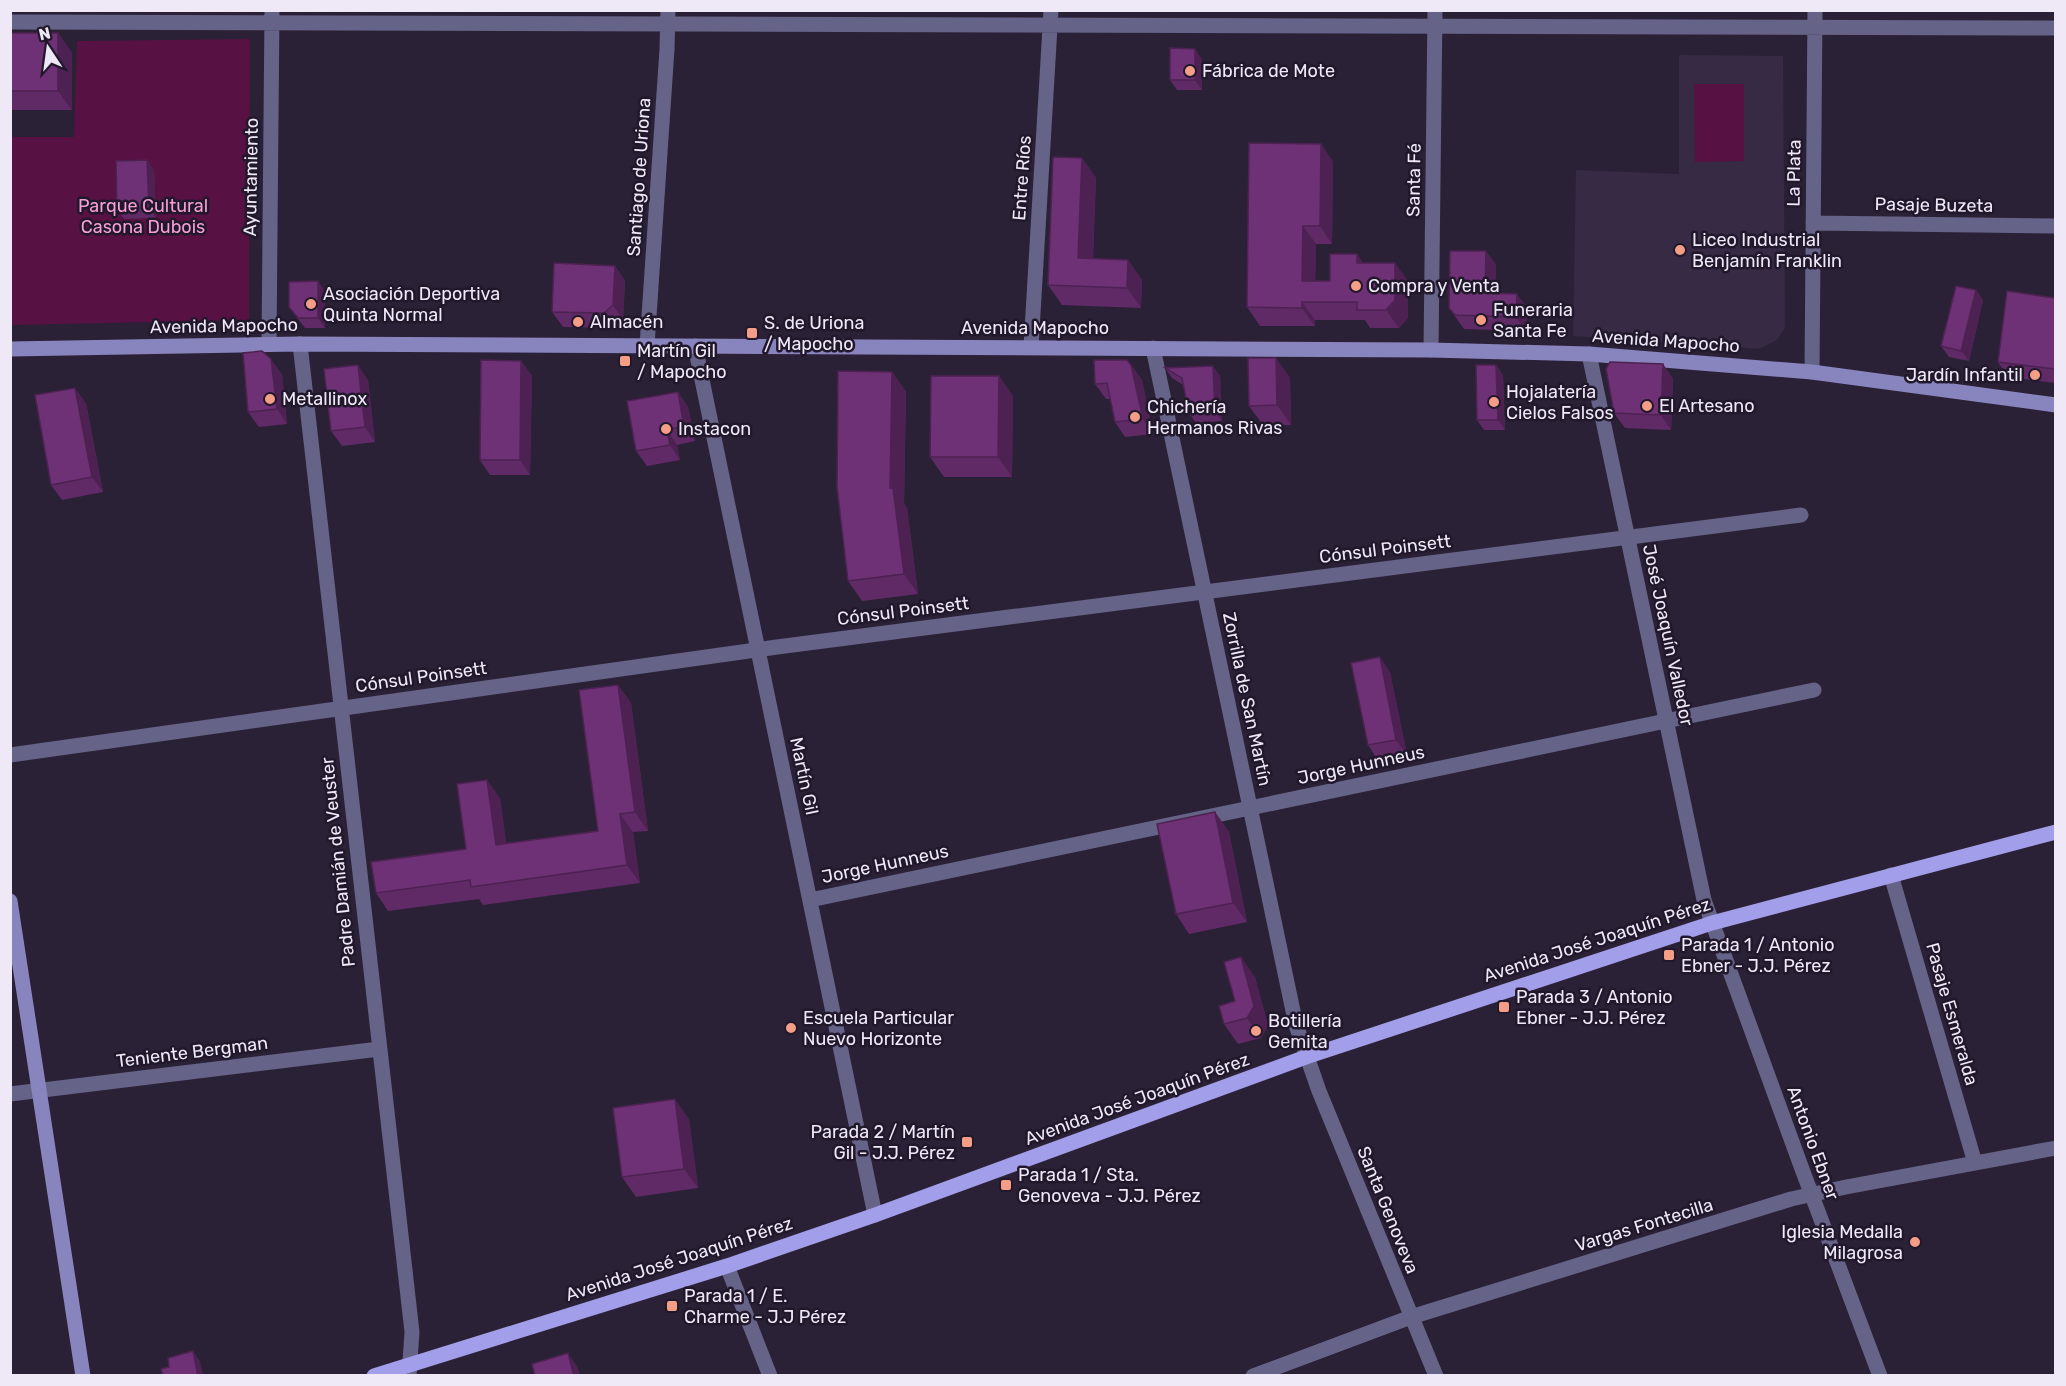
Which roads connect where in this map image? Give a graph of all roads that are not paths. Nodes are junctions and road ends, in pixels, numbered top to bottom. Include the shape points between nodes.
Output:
1 (1815, 10) edge
2 (272, 17) edge
3 (668, 17) edge
4 (1050, 18) edge
5 (1435, 18) edge
6 (10, 22) edge
7 (1815, 27) junction
8 (2055, 27) edge
9 (1813, 223) junction
10 (2055, 226) edge
11 (269, 344) junction
12 (300, 344) junction
13 (647, 346) junction
14 (695, 346) junction
15 (1031, 347) junction
16 (1153, 348) junction
17 (10, 349) edge
18 (1431, 350) junction
19 (1589, 354) junction
20 (1812, 372) junction
21 (2055, 405) edge
22 (1802, 515) dead end
23 (1628, 538) junction
24 (1205, 591) junction
25 (758, 650) junction
26 (1814, 690) dead end
27 (341, 708) junction
28 (1667, 722) junction
29 (10, 755) edge
30 (1251, 808) junction
31 (2055, 832) edge
32 (1891, 875) junction
33 (10, 900) edge
34 (810, 900) junction
35 (1712, 923) junction
36 (379, 1049) junction
37 (1306, 1058) junction
38 (39, 1091) junction
39 (10, 1094) edge
40 (2055, 1148) edge
41 (1975, 1163) junction
42 (1812, 1194) junction
43 (875, 1215) junction
44 (727, 1266) junction
45 (1412, 1317) junction
46 (409, 1370) edge
47 (83, 1376) edge
48 (374, 1376) edge
49 (770, 1376) edge
50 (1253, 1376) edge
51 (1436, 1376) edge
52 (1880, 1376) edge

1 - 7 street, La Plata
2 - 3 street
2 - 6 street
2 - 11 street, Ayuntamiento
3 - 4 street
3 - 13 street, Santiago de Uriona
4 - 5 street
4 - 15 street, Entre Ríos
5 - 7 street
5 - 18 street, Santa Fé
7 - 8 street
7 - 9 street, La Plata
9 - 10 street, Pasaje Buzeta
9 - 20 street, La Plata
11 - 12 main road, Avenida Mapocho
11 - 17 main road, Avenida Mapocho
12 - 13 main road, Avenida Mapocho
12 - 27 street, Padre Damián de Veuster
13 - 14 main road, Avenida Mapocho
14 - 15 main road, Avenida Mapocho
14 - 25 street, Martín Gil
15 - 16 main road, Avenida Mapocho
16 - 18 main road, Avenida Mapocho
16 - 24 street, Zorrilla de San Martín
18 - 19 main road, Avenida Mapocho
19 - 20 main road, Avenida Mapocho
19 - 23 street, José Joaquín Valledor
20 - 21 main road, Avenida Mapocho
22 - 23 street, Cónsul Poinsett
23 - 24 street, Cónsul Poinsett
23 - 28 street, José Joaquín Valledor
24 - 25 street, Cónsul Poinsett
24 - 30 street, Zorrilla de San Martín
25 - 27 street, Cónsul Poinsett
25 - 34 street, Martín Gil
26 - 28 street, Jorge Hunneus
27 - 29 street, Cónsul Poinsett
27 - 36 street, Padre Damián de Veuster
28 - 30 street, Jorge Hunneus
28 - 35 street, José Joaquín Valledor
30 - 34 street, Jorge Hunneus
30 - 37 street, Zorrilla de San Martín
31 - 32 main road, Avenida José Joaquín Pérez
32 - 35 main road, Avenida José Joaquín Pérez
32 - 41 street, Pasaje Esmeralda
33 - 38 main road
34 - 43 street, Martín Gil
35 - 37 main road, Avenida José Joaquín Pérez
35 - 42 street, Antonio Ebner
36 - 38 street, Teniente Bergman
36 - 46 street, Padre Damián de Veuster via 412,1332
37 - 43 main road, Avenida José Joaquín Pérez
37 - 45 street, Santa Genoveva
38 - 39 street, Teniente Bergman
38 - 47 main road
40 - 41 street, Vargas Fontecilla
41 - 42 street, Vargas Fontecilla
42 - 45 street, Vargas Fontecilla
42 - 52 street, Antonio Ebner
43 - 44 main road, Avenida José Joaquín Pérez
44 - 46 main road, Avenida José Joaquín Pérez
44 - 49 street
45 - 50 street, Vargas Fontecilla
45 - 51 street, Santa Genoveva
46 - 48 main road, Avenida José Joaquín Pérez

